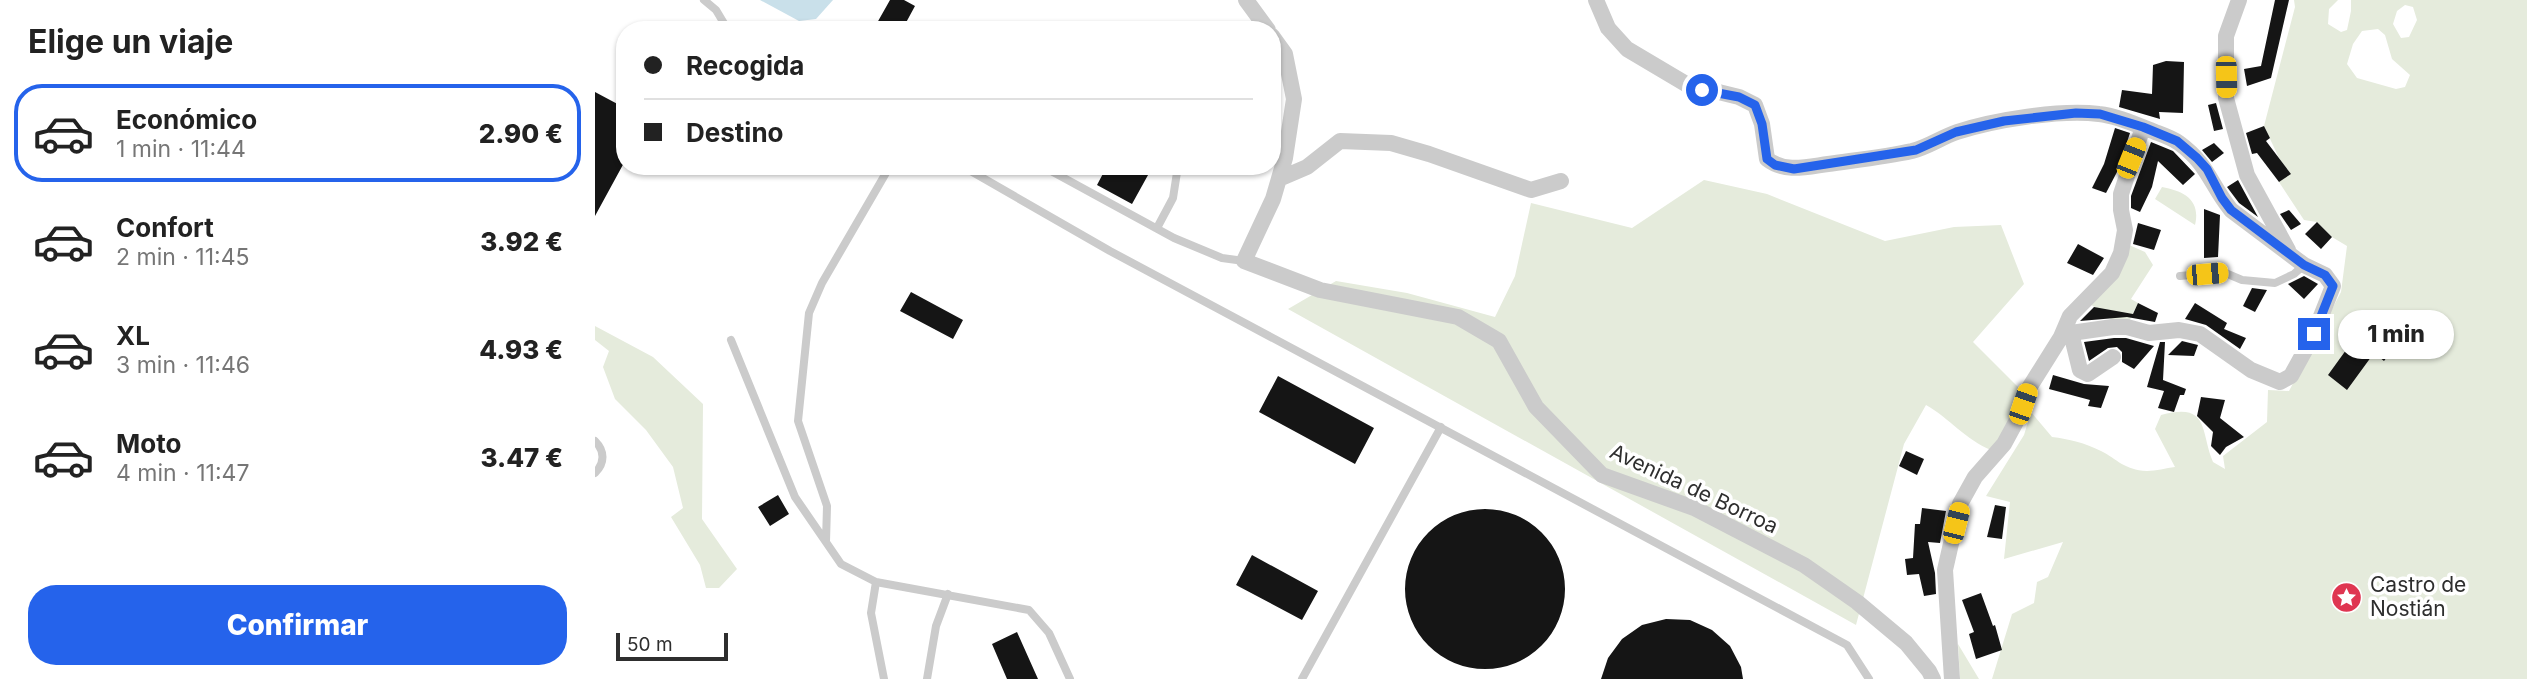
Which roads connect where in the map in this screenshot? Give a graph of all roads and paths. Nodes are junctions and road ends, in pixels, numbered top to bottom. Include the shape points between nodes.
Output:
1 (703, 0) edge
2 (1246, 0) edge
3 (1596, 0) edge
4 (2239, 0) edge
5 (723, 21) edge
6 (1261, 21) edge
7 (1281, 48) edge
8 (2143, 127) junction
9 (1281, 172) edge
10 (885, 175) edge
11 (978, 175) edge
12 (1059, 175) edge
13 (1177, 175) edge
14 (1280, 175) edge
15 (1279, 179) junction
16 (1561, 181) dead end
17 (1157, 228) junction
18 (2297, 260) junction
19 (1244, 261) junction
20 (2180, 276) dead end
21 (2066, 335) junction
22 (731, 340) dead end
23 (2113, 357) dead end
24 (1441, 427) junction
25 (595, 442) edge
26 (595, 473) edge
27 (826, 542) junction
28 (876, 582) junction
29 (948, 594) junction
30 (884, 679) edge
31 (927, 679) edge
32 (1070, 679) edge
33 (1302, 679) edge
34 (1869, 679) edge
35 (1933, 679) edge
36 (1952, 679) edge

1 - 5 lane
2 - 6 street
3 - 8 street via 1608,28 1627,49 1686,84 1755,105 1767,159 1775,165 1794,169 1879,157 1916,150 1956,132 2004,121 2076,113 2100,114
4 - 18 street via 2226,36 2227,98 2247,175
7 - 9 street via 1294,99
8 - 18 street via 2177,141 2197,158 2231,210
8 - 21 street via 2121,194 2125,230 2121,253 2112,273 2070,316
10 - 27 lane via 809,313 798,421 827,506
11 - 24 lane via 1110,251
12 - 17 lane
13 - 17 lane via 1173,198
14 - 15 street
15 - 16 street via 1307,167 1341,141 1391,144 1531,190
15 - 19 street
17 - 19 lane via 1222,258
18 - 20 lane via 2294,274 2275,283 2242,280 2223,272
18 - 21 street via 2325,275 2333,286 2291,376 2280,382 2251,370 2200,334 2179,330 2149,333 2127,327
19 - 35 street, Avenida de Borroa via 1320,290 1458,317 1499,341 1536,407 1602,475 1694,508 1804,565 1906,643
21 - 23 street via 2080,370 2088,374
21 - 36 street via 2029,388 2004,444 1975,477 1960,504 1945,570
22 - 27 lane via 795,497
24 - 33 lane
24 - 34 lane via 1847,645
25 - 26 lane via 603,457
27 - 28 lane via 841,564
28 - 29 lane
28 - 30 lane via 871,613
29 - 31 lane via 936,626
29 - 32 lane via 1030,610 1049,633

